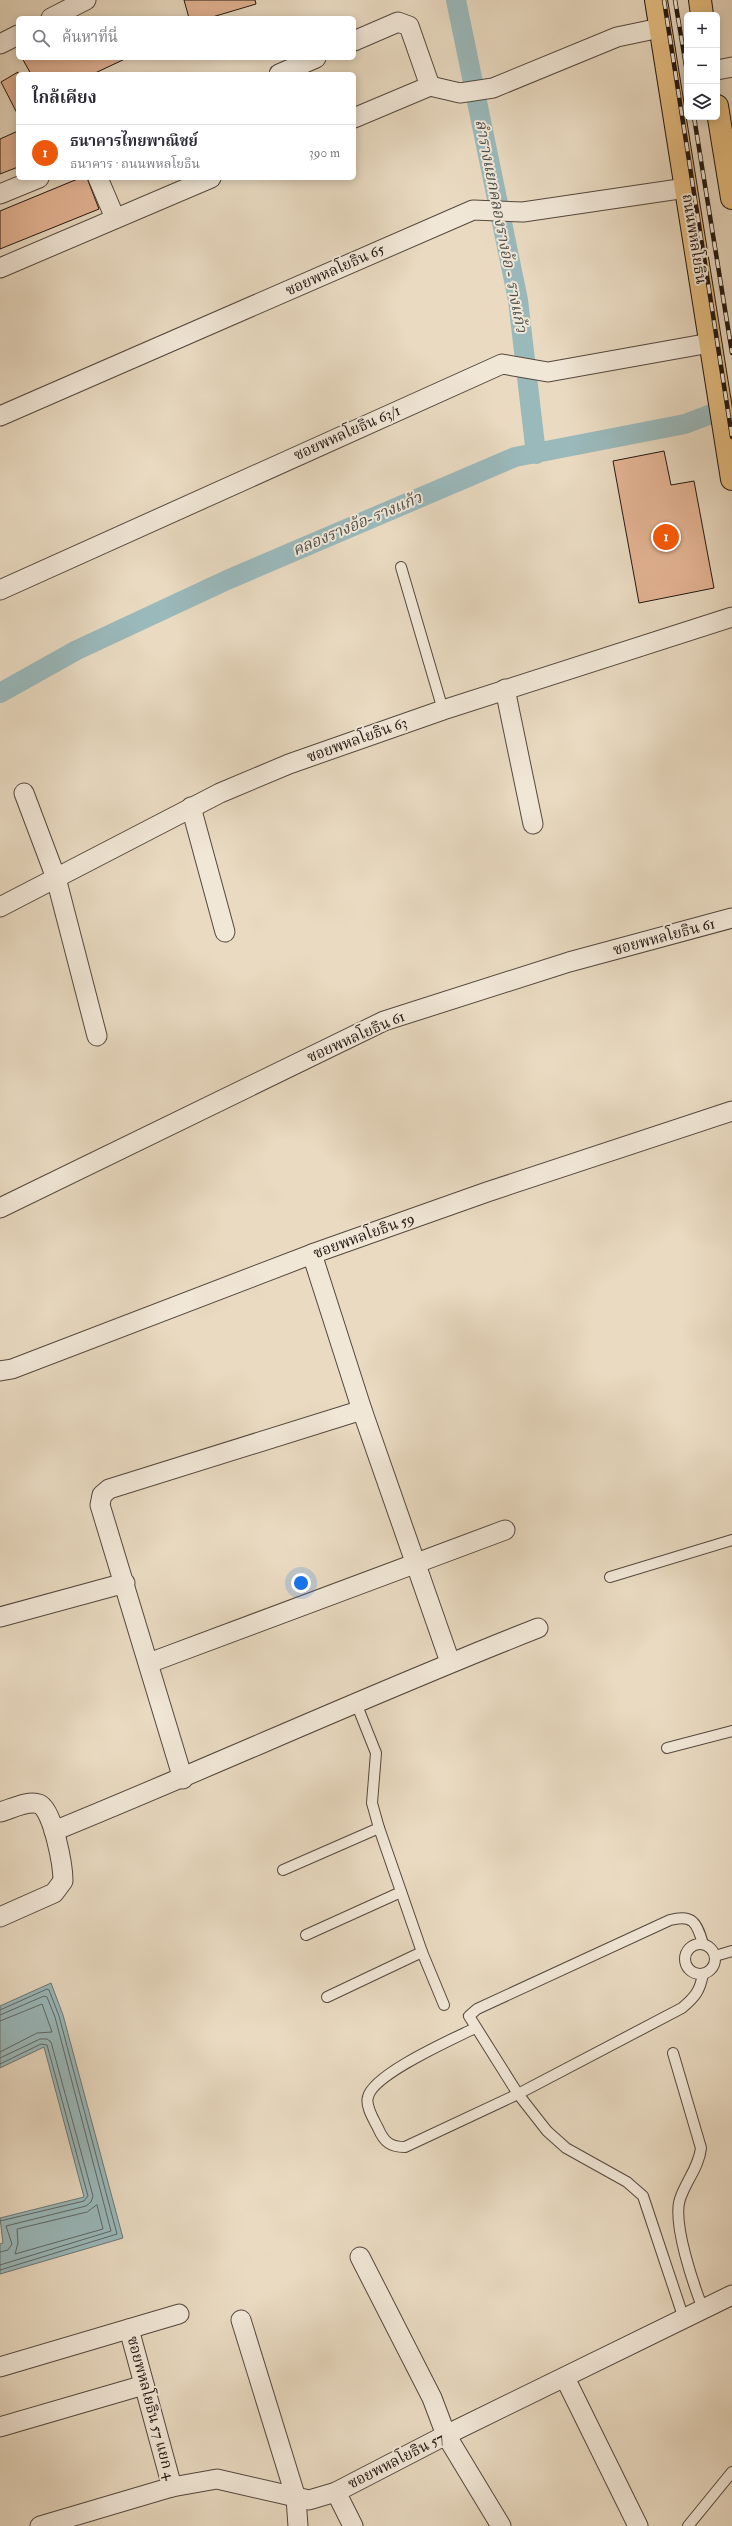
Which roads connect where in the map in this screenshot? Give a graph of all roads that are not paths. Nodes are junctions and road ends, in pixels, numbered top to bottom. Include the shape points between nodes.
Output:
1 (86, 0) edge
2 (656, 0) edge
3 (700, 0) edge
4 (702, 12) edge
5 (55, 16) edge
6 (660, 28) junction
7 (16, 36) edge
8 (356, 40) edge
9 (0, 44) edge
10 (312, 60) edge
11 (732, 66) edge
12 (720, 69) edge
13 (284, 72) edge
14 (430, 86) junction
15 (356, 117) edge
16 (719, 120) edge
17 (35, 180) edge
18 (99, 180) edge
19 (206, 180) edge
20 (686, 188) junction
21 (0, 194) edge
22 (732, 198) edge
23 (116, 218) junction
24 (0, 268) edge
25 (710, 343) junction
26 (0, 416) edge
27 (732, 479) edge
28 (402, 567) dead end
29 (0, 590) edge
30 (732, 618) edge
31 (505, 689) junction
32 (443, 710) junction
33 (24, 793) dead end
34 (192, 807) junction
35 (533, 824) dead end
36 (56, 878) junction
37 (0, 907) edge
38 (732, 918) edge
39 (225, 932) dead end
40 (97, 1036) dead end
41 (732, 1111) edge
42 (0, 1208) edge
43 (312, 1254) junction
44 (0, 1371) edge
45 (362, 1410) junction
46 (504, 1530) dead end
47 (732, 1540) edge
48 (416, 1562) junction
49 (610, 1577) dead end
50 (125, 1583) junction
51 (0, 1617) edge
52 (538, 1628) dead end
53 (450, 1662) junction
54 (149, 1663) junction
55 (356, 1703) junction
56 (732, 1731) edge
57 (667, 1748) dead end
58 (183, 1779) junction
59 (0, 1812) edge
60 (379, 1828) junction
61 (54, 1831) junction
62 (283, 1870) dead end
63 (401, 1892) junction
64 (0, 1917) edge
65 (306, 1935) dead end
66 (703, 1944) junction
67 (732, 1951) edge
68 (422, 1952) junction
69 (715, 1956) junction
70 (703, 1974) junction
71 (327, 1997) dead end
72 (444, 2005) dead end
73 (475, 2028) junction
74 (673, 2053) dead end
75 (518, 2094) junction
76 (360, 2257) dead end
77 (732, 2295) edge
78 (703, 2309) junction
79 (179, 2314) dead end
80 (684, 2319) junction
81 (242, 2320) dead end
82 (129, 2329) junction
83 (0, 2367) edge
84 (565, 2378) junction
85 (144, 2385) junction
86 (0, 2427) edge
87 (446, 2435) junction
88 (732, 2472) edge
89 (172, 2488) junction
90 (336, 2492) junction
91 (296, 2498) junction
92 (40, 2526) edge
93 (298, 2526) edge
94 (353, 2526) edge
95 (501, 2526) edge
96 (638, 2526) edge
97 (688, 2526) edge

1 - 5 street
2 - 6 main road, ถนนพหลโยธิน
3 - 4 main road
6 - 14 street via 617,37 493,88 460,93
6 - 20 main road, ถนนพหลโยธิน
7 - 9 street
8 - 14 street via 398,22 404,22 409,26
10 - 13 street
11 - 12 street
14 - 15 street
16 - 22 main road
17 - 21 street
18 - 23 street
19 - 23 street
20 - 25 main road, ถนนพหลโยธิน
20 - 26 street, ซอยพหลโยธิน 65 via 523,212 474,210
23 - 24 street
25 - 27 main road, ถนนพหลโยธิน
25 - 29 street, ซอยพหลโยธิน 63/1 via 548,372 502,364
28 - 32 lane
30 - 31 street, ซอยพหลโยธิน 63
31 - 32 street, ซอยพหลโยธิน 63
31 - 35 street
32 - 34 street, ซอยพหลโยธิน 63 via 289,764
33 - 36 street
34 - 36 street, ซอยพหลโยธิน 63
34 - 39 street
36 - 37 street, ซอยพหลโยธิน 63
36 - 40 street
38 - 42 street, ซอยพหลโยธิน 61 via 569,962 384,1021
41 - 43 street, ซอยพหลโยธิน 59
43 - 44 street, ซอยพหลโยธิน 59
43 - 45 street
45 - 48 street
45 - 50 street via 109,1489 102,1495 100,1505
46 - 48 street
47 - 49 lane
48 - 53 street
48 - 54 street
50 - 51 street
50 - 54 street
52 - 53 street
53 - 55 street
54 - 58 street
55 - 58 street
55 - 60 lane via 376,1754 372,1802
56 - 57 lane
58 - 61 street
59 - 61 street via 38,1803 45,1809
60 - 62 lane
60 - 63 lane
61 - 64 street via 63,1876 62,1884 54,1893
63 - 65 lane
63 - 68 lane
66 - 69 lane via 713,1950
66 - 70 lane via 691,1946 684,1956 691,1972
66 - 73 lane via 698,1927 693,1921 682,1917 670,1920 477,2009 469,2016
67 - 69 lane
68 - 71 lane
68 - 72 lane
69 - 70 lane via 713,1967
70 - 75 lane via 700,1989 682,2008
73 - 75 lane
73 - 75 lane via 386,2076 373,2088 367,2103 383,2140 396,2147 405,2147
74 - 78 lane via 700,2148 700,2159 680,2200 679,2216 691,2276
75 - 80 lane via 547,2131 566,2148 628,2182 643,2196
76 - 87 street via 432,2398
77 - 78 street, ซอยพหลโยธิน 57
78 - 80 street, ซอยพหลโยธิน 57
79 - 82 street
80 - 84 street, ซอยพหลโยธิน 57
81 - 91 street
82 - 83 street
82 - 85 street, ซอยพหลโยธิน 57 แยก 4
84 - 87 street, ซอยพหลโยธิน 57
84 - 96 street
85 - 86 street
85 - 89 street, ซอยพหลโยธิน 57 แยก 4
87 - 90 street, ซอยพหลโยธิน 57
87 - 95 street
88 - 97 lane
89 - 91 street, ซอยพหลโยธิน 57 via 218,2479
89 - 92 street, ซอยพหลโยธิน 57
90 - 91 street, ซอยพหลโยธิน 57 via 309,2500
90 - 94 street
91 - 93 street

